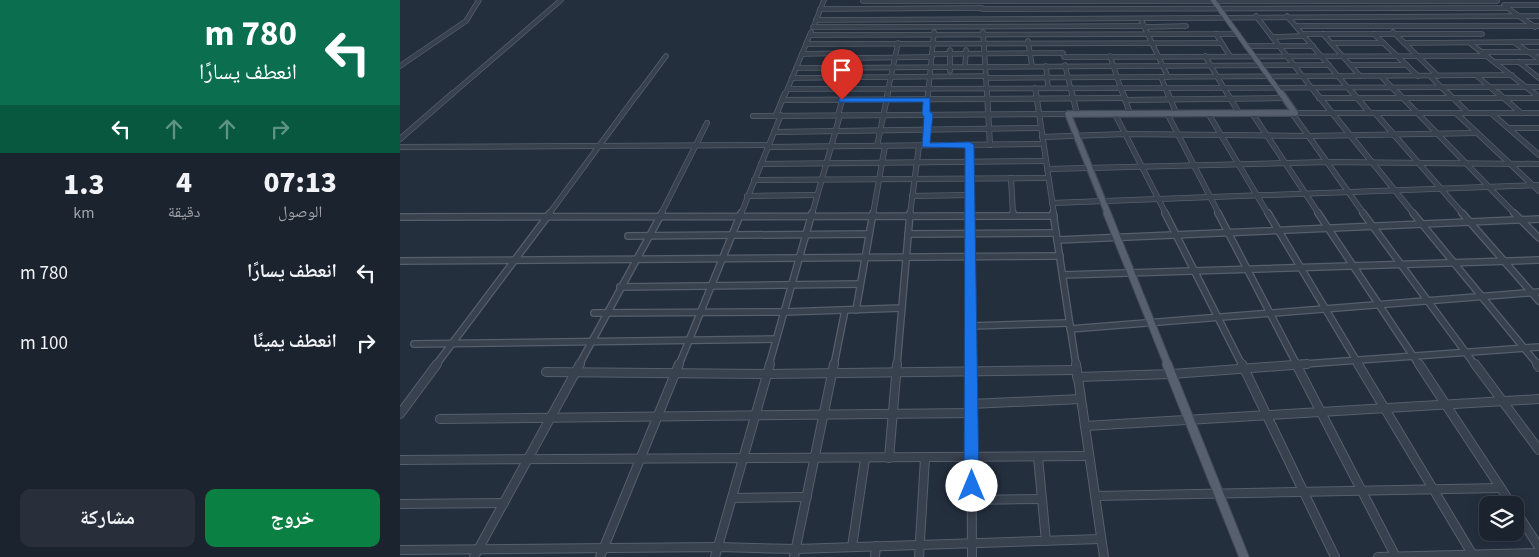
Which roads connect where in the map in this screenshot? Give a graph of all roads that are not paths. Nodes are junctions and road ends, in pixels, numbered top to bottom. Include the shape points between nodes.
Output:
1 (479, 0) edge
2 (561, 0) edge
3 (824, 0) edge
4 (1214, 0) edge
5 (1248, 0) edge
6 (1283, 0) edge
7 (1316, 0) edge
8 (1350, 0) edge
9 (1383, 0) edge
10 (1402, 0) edge
11 (1440, 0) edge
12 (1453, 0) edge
13 (1476, 0) edge
14 (1496, 0) edge
15 (1532, 0) edge
16 (863, 1) edge
17 (900, 1) edge
18 (926, 1) edge
19 (943, 1) edge
20 (982, 1) edge
21 (1032, 1) edge
22 (1050, 1) edge
23 (1092, 1) edge
24 (1127, 1) edge
25 (1172, 1) edge
26 (1426, 1) edge
27 (1459, 1) edge
28 (1022, 2) junction
29 (1504, 5) junction
30 (1539, 5) edge
31 (1176, 8) junction
32 (1255, 8) junction
33 (1359, 8) junction
34 (1392, 8) junction
35 (1434, 8) junction
36 (1469, 8) junction
37 (1508, 8) junction
38 (820, 9) junction
39 (861, 9) junction
40 (899, 9) junction
41 (925, 9) junction
42 (942, 9) junction
43 (982, 9) junction
44 (1023, 9) junction
45 (1052, 9) junction
46 (1094, 9) junction
47 (1130, 9) junction
48 (1219, 9) junction
49 (1290, 9) junction
50 (1324, 9) junction
51 (1225, 16) junction
52 (1256, 16) junction
53 (1262, 16) junction
54 (1287, 16) junction
55 (1296, 16) junction
56 (1331, 16) junction
57 (1367, 16) junction
58 (1376, 16) junction
59 (1401, 16) junction
60 (1417, 16) junction
61 (1444, 16) junction
62 (1458, 16) junction
63 (1479, 16) junction
64 (1519, 16) junction
65 (1539, 16) edge
66 (1133, 17) junction
67 (1140, 17) junction
68 (1181, 17) junction
69 (1024, 18) junction
70 (1053, 18) junction
71 (1066, 18) junction
72 (1099, 18) junction
73 (924, 19) junction
74 (936, 19) junction
75 (942, 19) junction
76 (947, 19) junction
77 (983, 19) junction
78 (816, 20) junction
79 (858, 20) junction
80 (865, 20) junction
81 (897, 20) junction
82 (1144, 26) junction
83 (1186, 26) junction
84 (1296, 26) junction
85 (1340, 26) junction
86 (1386, 26) junction
87 (1429, 26) junction
88 (1472, 26) junction
89 (863, 27) junction
90 (898, 27) junction
91 (935, 27) junction
92 (946, 27) junction
93 (983, 27) junction
94 (1026, 27) junction
95 (1068, 27) junction
96 (1106, 27) junction
97 (1538, 27) edge
98 (813, 28) junction
99 (1148, 34) junction
100 (1191, 34) junction
101 (1216, 34) junction
102 (1238, 34) junction
103 (1323, 34) junction
104 (1348, 34) junction
105 (1374, 34) junction
106 (1394, 34) junction
107 (1439, 34) junction
108 (1482, 34) junction
109 (810, 35) junction
110 (1071, 35) junction
111 (1109, 35) junction
112 (1304, 35) junction
113 (861, 36) junction
114 (898, 36) junction
115 (934, 36) junction
116 (951, 36) junction
117 (967, 36) junction
118 (984, 36) junction
119 (1027, 36) junction
120 (1272, 37) junction
121 (1515, 42) junction
122 (1539, 42) edge
123 (1153, 43) junction
124 (1221, 43) junction
125 (1331, 43) junction
126 (1348, 43) junction
127 (1384, 43) junction
128 (1404, 43) junction
129 (1449, 43) junction
130 (1470, 43) junction
131 (1494, 43) junction
132 (806, 44) junction
133 (853, 44) junction
134 (859, 44) junction
135 (897, 44) junction
136 (933, 44) junction
137 (1029, 44) junction
138 (1061, 44) junction
139 (1103, 44) junction
140 (1112, 44) junction
141 (950, 45) junction
142 (966, 45) junction
143 (984, 45) junction
144 (1246, 46) junction
145 (1279, 46) junction
146 (1313, 46) junction
147 (1482, 52) junction
148 (1529, 52) junction
149 (1539, 52) edge
150 (1010, 53) junction
151 (1030, 53) junction
152 (1047, 53) junction
153 (802, 54) junction
154 (950, 54) junction
155 (966, 54) junction
156 (985, 54) junction
157 (1063, 55) junction
158 (666, 56) dead end
159 (849, 56) junction
160 (932, 56) junction
161 (1108, 56) junction
162 (1159, 56) junction
163 (1205, 56) junction
164 (1230, 56) junction
165 (1254, 56) junction
166 (1287, 56) junction
167 (1321, 56) junction
168 (1342, 56) junction
169 (1360, 56) junction
170 (1398, 56) junction
171 (1418, 56) junction
172 (1487, 56) junction
173 (894, 58) junction
174 (1539, 61) edge
175 (1495, 62) junction
176 (1519, 62) junction
177 (1163, 65) junction
178 (1210, 65) junction
179 (1294, 65) junction
180 (1329, 65) junction
181 (1351, 65) junction
182 (1407, 65) junction
183 (400, 66) edge
184 (1032, 66) junction
185 (1047, 66) junction
186 (1066, 66) junction
187 (1114, 66) junction
188 (1260, 66) junction
189 (848, 67) junction
190 (892, 67) junction
191 (931, 67) junction
192 (950, 67) junction
193 (966, 67) junction
194 (985, 67) junction
195 (1011, 67) junction
196 (796, 68) junction
197 (1512, 75) junction
198 (1268, 76) junction
199 (1302, 76) junction
200 (1339, 76) junction
201 (1360, 76) junction
202 (1381, 76) junction
203 (1418, 76) junction
204 (1430, 76) junction
205 (1438, 76) junction
206 (1477, 76) junction
207 (889, 77) junction
208 (930, 77) junction
209 (949, 77) junction
210 (986, 77) junction
211 (1117, 77) junction
212 (1161, 77) junction
213 (1168, 77) junction
214 (1217, 77) junction
215 (1538, 77) edge
216 (792, 78) junction
217 (848, 78) junction
218 (1047, 78) junction
219 (1068, 78) junction
220 (1349, 87) junction
221 (1392, 87) junction
222 (1442, 87) junction
223 (1491, 87) junction
224 (1527, 87) junction
225 (1539, 87) edge
226 (887, 88) junction
227 (928, 88) junction
228 (960, 88) junction
229 (986, 88) junction
230 (1035, 88) junction
231 (1048, 88) junction
232 (1071, 88) junction
233 (1121, 88) junction
234 (1166, 88) junction
235 (1223, 88) junction
236 (1276, 88) junction
237 (1311, 88) junction
238 (788, 89) junction
239 (845, 89) junction
240 (1539, 97) edge
241 (1284, 98) junction
242 (1319, 98) junction
243 (1358, 98) junction
244 (1403, 98) junction
245 (1454, 98) junction
246 (1503, 98) junction
247 (927, 99) junction
248 (961, 99) junction
249 (987, 99) junction
250 (1036, 99) junction
251 (1073, 99) junction
252 (1125, 99) junction
253 (1230, 99) junction
254 (783, 100) junction
255 (842, 100) junction
256 (886, 100) junction
257 (1170, 100) junction
258 (1468, 112) junction
259 (1491, 112) junction
260 (1521, 112) junction
261 (1539, 112) edge
262 (1167, 113) junction
263 (1176, 113) junction
264 (1208, 113) junction
265 (1239, 113) junction
266 (1252, 113) junction
267 (1293, 113) junction
268 (1331, 113) junction
269 (1373, 113) junction
270 (1417, 113) junction
271 (1456, 113) junction
272 (927, 114) junction
273 (988, 114) junction
274 (1039, 114) junction
275 (1068, 114) junction
276 (1077, 114) junction
277 (1115, 114) junction
278 (1130, 114) junction
279 (839, 115) junction
280 (883, 115) junction
281 (753, 116) dead end
282 (778, 116) junction
283 (707, 124) dead end
284 (1041, 128) junction
285 (1508, 128) junction
286 (1532, 128) junction
287 (1539, 128) edge
288 (989, 129) junction
289 (881, 130) junction
290 (927, 130) junction
291 (836, 131) junction
292 (774, 132) junction
293 (1437, 133) junction
294 (1477, 133) junction
295 (1125, 134) junction
296 (1178, 134) junction
297 (1539, 134) edge
298 (1221, 135) junction
299 (1349, 135) junction
300 (1394, 135) junction
301 (1077, 136) junction
302 (1267, 136) junction
303 (1309, 136) junction
304 (1042, 137) junction
305 (400, 139) edge
306 (1043, 144) junction
307 (970, 145) junction
308 (990, 145) junction
309 (695, 146) junction
310 (768, 146) junction
311 (831, 146) junction
312 (877, 146) junction
313 (885, 146) junction
314 (922, 146) junction
315 (400, 147) edge
316 (598, 147) junction
317 (1539, 155) edge
318 (1046, 161) junction
319 (826, 162) junction
320 (882, 162) junction
321 (970, 162) junction
322 (1328, 162) junction
323 (916, 163) junction
324 (1285, 163) junction
325 (1372, 163) junction
326 (1419, 163) junction
327 (761, 164) junction
328 (1467, 164) junction
329 (1510, 164) junction
330 (1539, 164) edge
331 (1194, 166) junction
332 (1240, 166) junction
333 (1142, 167) junction
334 (1090, 168) junction
335 (1047, 169) junction
336 (1011, 178) junction
337 (1048, 178) junction
338 (879, 179) junction
339 (914, 179) junction
340 (970, 179) junction
341 (754, 180) junction
342 (821, 180) junction
343 (1539, 184) edge
344 (1533, 185) junction
345 (1489, 186) junction
346 (1441, 188) junction
347 (1394, 190) junction
348 (1539, 191) edge
349 (1349, 192) junction
350 (1306, 194) junction
351 (816, 195) junction
352 (970, 195) junction
353 (747, 196) junction
354 (912, 196) junction
355 (1258, 196) junction
356 (1210, 198) junction
357 (1158, 200) junction
358 (1052, 202) junction
359 (1103, 202) junction
360 (810, 216) junction
361 (873, 216) junction
362 (910, 216) junction
363 (971, 216) junction
364 (1013, 216) junction
365 (1054, 216) junction
366 (400, 217) edge
367 (546, 217) junction
368 (660, 217) junction
369 (739, 217) junction
370 (1539, 219) edge
371 (1521, 220) junction
372 (1470, 222) junction
373 (1422, 224) junction
374 (1374, 226) junction
375 (1328, 228) junction
376 (1279, 231) junction
377 (1228, 232) junction
378 (1056, 233) junction
379 (869, 234) junction
380 (908, 234) junction
381 (970, 234) junction
382 (805, 235) junction
383 (1176, 235) junction
384 (628, 236) dead end
385 (650, 236) junction
386 (731, 236) junction
387 (1117, 237) junction
388 (1539, 238) edge
389 (1058, 240) junction
390 (1060, 256) junction
391 (970, 257) junction
392 (864, 258) junction
393 (906, 258) junction
394 (799, 259) junction
395 (721, 260) junction
396 (1503, 260) junction
397 (1539, 260) edge
398 (400, 261) edge
399 (514, 261) junction
400 (636, 261) junction
401 (1453, 262) junction
402 (1400, 264) junction
403 (1353, 265) junction
404 (1301, 268) junction
405 (1246, 269) junction
406 (1194, 270) junction
407 (1131, 272) junction
408 (1063, 275) junction
409 (711, 284) junction
410 (860, 284) junction
411 (791, 286) junction
412 (621, 287) junction
413 (1539, 292) edge
414 (1532, 293) junction
415 (1482, 298) junction
416 (1539, 301) edge
417 (1428, 302) junction
418 (1379, 304) junction
419 (902, 308) junction
420 (1326, 309) junction
421 (845, 310) junction
422 (856, 310) junction
423 (700, 312) junction
424 (784, 312) junction
425 (1269, 312) junction
426 (594, 313) dead end
427 (608, 313) junction
428 (1218, 318) junction
429 (1151, 322) junction
430 (970, 326) junction
431 (1069, 326) junction
432 (776, 339) junction
433 (688, 341) junction
434 (592, 342) junction
435 (414, 344) dead end
436 (452, 344) junction
437 (1539, 347) edge
438 (1523, 348) junction
439 (1467, 352) junction
440 (1414, 356) junction
441 (1357, 360) junction
442 (1295, 365) junction
443 (1539, 367) edge
444 (1243, 368) junction
445 (546, 372) dead end
446 (971, 372) junction
447 (575, 373) junction
448 (897, 373) junction
449 (674, 374) junction
450 (766, 374) junction
451 (832, 374) junction
452 (1077, 374) junction
453 (1172, 374) junction
454 (1539, 399) edge
455 (1081, 400) junction
456 (1503, 402) junction
457 (971, 404) junction
458 (1446, 405) junction
459 (1386, 409) junction
460 (971, 413) junction
461 (1320, 413) junction
462 (400, 414) edge
463 (893, 415) junction
464 (755, 416) junction
465 (823, 416) junction
466 (1268, 416) junction
467 (657, 417) junction
468 (550, 418) junction
469 (440, 419) dead end
470 (1190, 421) junction
471 (1085, 426) junction
472 (1539, 450) edge
473 (1089, 456) junction
474 (1038, 457) junction
475 (889, 458) junction
476 (925, 458) junction
477 (971, 458) junction
478 (640, 459) junction
479 (814, 459) junction
480 (865, 459) junction
481 (400, 460) edge
482 (528, 460) junction
483 (742, 460) junction
484 (1500, 488) junction
485 (1433, 489) junction
486 (1361, 490) junction
487 (1303, 491) junction
488 (1218, 493) junction
489 (1095, 496) junction
490 (1506, 496) edge
491 (806, 497) junction
492 (732, 498) junction
493 (1042, 499) junction
494 (972, 500) junction
495 (504, 503) junction
496 (400, 504) edge
497 (1524, 524) edge
498 (1101, 539) junction
499 (1046, 541) junction
500 (972, 544) junction
501 (920, 545) junction
502 (876, 546) junction
503 (718, 547) junction
504 (852, 547) junction
505 (1539, 547) edge
506 (604, 548) junction
507 (400, 550) edge
508 (476, 553) edge
509 (795, 553) edge
510 (1539, 553) edge
511 (1472, 555) edge
512 (600, 557) edge
513 (715, 557) edge
514 (875, 557) edge
515 (919, 557) edge
516 (972, 557) edge
517 (1104, 557) edge
518 (1244, 557) edge
519 (1336, 557) edge
520 (1378, 557) edge
521 (1395, 557) edge

1 - 183 street via 466,21
2 - 305 street
3 - 38 street
4 - 5 street
4 - 25 street
4 - 48 main road
5 - 6 street
5 - 32 street
6 - 7 street
6 - 49 street
7 - 8 street
7 - 50 street
8 - 9 street
8 - 33 street
9 - 10 street
9 - 34 street
10 - 26 street
11 - 12 street
11 - 26 street
12 - 27 street
13 - 14 street
13 - 27 street
14 - 29 street
15 - 30 street
16 - 17 street
16 - 39 street
17 - 18 street
17 - 40 street
18 - 19 street
18 - 41 street
19 - 20 street
19 - 42 street
20 - 28 street
20 - 43 street
21 - 22 street
21 - 28 street
22 - 23 street
22 - 45 street
23 - 24 street
23 - 46 street
24 - 25 street
24 - 47 street
25 - 31 street
26 - 35 street
27 - 36 street
28 - 44 street
29 - 30 street
29 - 37 street
31 - 47 street
31 - 48 street
31 - 68 street
32 - 48 street
32 - 49 street
32 - 53 street
33 - 34 street
33 - 50 street
33 - 57 street
34 - 35 street
34 - 59 street
35 - 36 street
35 - 61 street
36 - 37 street
36 - 63 street
37 - 64 street
38 - 39 street
38 - 78 street
39 - 40 street
39 - 79 street
40 - 41 street
40 - 81 street
41 - 42 street
41 - 73 street
42 - 43 street
42 - 75 street
43 - 44 street
43 - 77 street
44 - 45 street
44 - 69 street
45 - 46 street
45 - 70 street
46 - 47 street
46 - 72 street
47 - 66 street
48 - 51 main road
49 - 50 street
49 - 55 street
50 - 56 street
51 - 52 street
51 - 68 street
51 - 102 main road
52 - 53 street
52 - 120 street
53 - 54 street
54 - 55 street
54 - 84 street
55 - 56 street
56 - 57 street
56 - 85 street
57 - 58 street
58 - 59 street
58 - 86 street
59 - 60 street
60 - 61 street
60 - 87 street
61 - 62 street
62 - 63 street
62 - 88 street
63 - 64 street
64 - 65 street
64 - 97 street
66 - 67 street
66 - 72 street
67 - 68 street
67 - 82 street
68 - 83 street
69 - 70 street
69 - 77 street
69 - 94 street
70 - 71 street
71 - 72 street
71 - 95 street
72 - 96 street
73 - 74 street
73 - 81 street
74 - 75 street
74 - 91 street
75 - 76 street
76 - 77 street
76 - 92 street
77 - 93 street
78 - 79 street
78 - 98 street
79 - 80 street
80 - 81 street
80 - 89 street
81 - 90 street
82 - 83 street
82 - 96 street
82 - 99 street
83 - 100 street
84 - 85 street
84 - 112 street
85 - 86 street
85 - 104 street
86 - 87 street
86 - 106 street
87 - 88 street
87 - 107 street
88 - 97 street
88 - 108 street
89 - 90 street
89 - 98 street
89 - 113 street
90 - 91 street
90 - 114 street
91 - 92 street
91 - 115 street
92 - 93 street
93 - 94 street
93 - 118 street
94 - 95 street
94 - 119 street
95 - 96 street
95 - 110 street
96 - 111 street
98 - 109 street
99 - 100 street
99 - 111 street
99 - 123 street
100 - 101 street
101 - 102 street
101 - 124 street
102 - 144 main road
103 - 104 street
103 - 112 street
103 - 125 street
104 - 105 street
105 - 106 street
105 - 127 street
106 - 107 street
106 - 128 street
107 - 108 street
107 - 129 street
108 - 131 street
109 - 113 street
109 - 132 street
110 - 111 street
110 - 119 street
111 - 140 street
112 - 120 street
112 - 146 street
113 - 114 street
113 - 134 street
114 - 115 street
114 - 135 street
115 - 116 street
115 - 136 street
116 - 117 street
116 - 141 street
117 - 118 street
117 - 142 street
118 - 119 street
118 - 143 street
119 - 137 street
120 - 145 street
121 - 122 street
121 - 131 street
121 - 148 street
123 - 124 street
123 - 140 street
123 - 162 street
124 - 164 street
125 - 126 street
125 - 168 street
126 - 127 street
126 - 169 street
127 - 170 street
128 - 129 street
128 - 171 street
129 - 130 street
130 - 131 street
130 - 147 street
132 - 133 street
132 - 153 street
133 - 134 street
133 - 159 street
134 - 135 street
135 - 136 street
135 - 173 street
136 - 141 street
136 - 160 street
137 - 138 street
137 - 143 street
137 - 151 street
138 - 139 street
138 - 157 street
139 - 140 street
139 - 161 street
141 - 142 street
141 - 154 street
142 - 143 street
142 - 155 street
143 - 156 street
144 - 145 street
144 - 165 main road
145 - 146 street
145 - 166 street
146 - 167 street
147 - 148 street
147 - 172 street
148 - 149 street
148 - 174 street
150 - 151 street
150 - 156 street
150 - 195 street
151 - 152 street
151 - 184 street
152 - 157 street
152 - 185 street
153 - 159 street
153 - 196 street
154 - 155 street
154 - 160 street
154 - 192 street
155 - 156 street
155 - 193 street
156 - 194 street
157 - 161 street
157 - 186 street
158 - 316 street
159 - 173 street
159 - 189 street
160 - 173 street
160 - 191 street
161 - 162 street
161 - 187 street
162 - 163 street
162 - 177 street
163 - 164 street
163 - 178 street
164 - 165 street
165 - 166 street
165 - 188 main road
166 - 167 street
166 - 179 street
167 - 168 street
167 - 180 street
168 - 169 street
168 - 181 street
169 - 170 street
170 - 171 street
170 - 182 street
171 - 172 street
171 - 205 street
172 - 175 street
173 - 190 street
174 - 176 street
175 - 176 street
175 - 197 street
176 - 215 street
177 - 178 street
177 - 187 street
177 - 213 street
178 - 188 street
178 - 214 street
179 - 180 street
179 - 188 street
179 - 199 street
180 - 200 street
181 - 182 street
181 - 201 street
182 - 203 street
184 - 185 street
184 - 195 street
185 - 186 street
185 - 218 street
186 - 187 street
186 - 219 street
187 - 211 street
188 - 198 main road
189 - 190 street
189 - 196 street
189 - 217 street
190 - 191 street
190 - 207 street
191 - 192 street
191 - 208 street
192 - 193 street
192 - 209 street
193 - 194 street
194 - 195 street
194 - 210 street
196 - 216 street
197 - 206 street
197 - 224 street
198 - 199 street
198 - 214 street
198 - 236 main road
199 - 200 street
199 - 237 street
200 - 201 street
200 - 220 street
201 - 202 street
202 - 203 street
202 - 221 street
203 - 204 street
204 - 205 street
204 - 222 street
205 - 206 street
206 - 223 street
207 - 208 street
207 - 217 street
207 - 226 street
208 - 209 street
208 - 227 street
209 - 210 street
210 - 218 street
210 - 229 street
211 - 212 street
211 - 219 street
211 - 233 street
212 - 213 street
212 - 234 street
213 - 214 street
214 - 235 street
216 - 217 street
216 - 238 street
217 - 239 street
218 - 219 street
218 - 231 street
219 - 232 street
220 - 221 street
220 - 237 street
220 - 243 street
221 - 222 street
221 - 244 street
222 - 223 street
222 - 245 street
223 - 224 street
223 - 246 street
224 - 225 street
224 - 240 street
226 - 227 street
226 - 239 street
226 - 256 street
227 - 228 street
227 - 247 street
228 - 229 street
228 - 248 street
229 - 230 street
229 - 249 street
230 - 231 street
230 - 250 street
231 - 232 street
232 - 233 street
232 - 251 street
233 - 234 street
233 - 252 street
234 - 235 street
234 - 257 street
235 - 236 street
235 - 253 street
236 - 237 street
236 - 241 main road
237 - 242 street
238 - 239 street
238 - 254 street
239 - 255 street
240 - 246 street
241 - 253 street
241 - 267 main road
242 - 243 street
242 - 268 street
243 - 244 street
243 - 269 street
244 - 245 street
244 - 270 street
245 - 246 street
245 - 258 street
246 - 260 street
247 - 248 street
247 - 256 street
247 - 272 street
248 - 249 street
249 - 250 street
249 - 273 street
250 - 251 street
250 - 274 street
251 - 252 street
251 - 276 street
252 - 257 street
252 - 278 street
253 - 257 street
253 - 265 street
254 - 255 street
254 - 282 street
255 - 256 street
255 - 279 street
256 - 280 street
257 - 263 street
258 - 259 street
258 - 271 street
259 - 260 street
259 - 285 street
260 - 261 street
262 - 263 main road
262 - 278 main road
262 - 296 street
263 - 264 main road
264 - 265 main road
264 - 298 street
265 - 266 main road
266 - 267 main road
266 - 302 street
267 - 268 street
267 - 303 street
268 - 269 street
268 - 299 street
269 - 270 street
269 - 300 street
270 - 271 street
270 - 293 street
271 - 294 street
272 - 273 street
272 - 280 street
272 - 290 street
273 - 274 street
273 - 288 street
274 - 275 street
274 - 284 street
275 - 276 main road
275 - 301 main road
276 - 277 main road
277 - 278 main road
277 - 295 street
279 - 280 street
279 - 282 street
279 - 291 street
280 - 289 street
281 - 282 street
282 - 292 street
283 - 309 street
284 - 288 street
284 - 304 street
285 - 286 street
285 - 317 street
286 - 287 street
286 - 297 street
288 - 290 street
288 - 308 street
289 - 290 street
289 - 291 street
289 - 312 street
290 - 314 street
291 - 292 street
291 - 311 street
292 - 310 street
293 - 294 street
293 - 300 street
293 - 328 street
294 - 329 street
295 - 296 street
295 - 301 street
295 - 333 street
296 - 298 street
296 - 331 street
298 - 302 street
298 - 332 street
299 - 300 street
299 - 303 street
299 - 325 street
300 - 326 street
301 - 304 street
301 - 334 main road
302 - 303 street
302 - 324 street
303 - 322 street
304 - 306 street
306 - 308 street
306 - 318 street
307 - 308 street
307 - 314 street
307 - 321 street
309 - 310 street
309 - 316 street
309 - 368 street
310 - 311 street
310 - 327 street
311 - 312 street
311 - 319 street
312 - 313 street
313 - 314 street
313 - 320 street
314 - 323 street
315 - 316 street
316 - 367 street
318 - 321 street
318 - 335 street
319 - 320 street
319 - 327 street
319 - 342 street
320 - 323 street
320 - 338 street
321 - 323 street
321 - 340 street
322 - 324 street
322 - 325 street
322 - 349 street
323 - 339 street
324 - 332 street
324 - 350 street
325 - 326 street
325 - 347 street
326 - 328 street
326 - 346 street
327 - 341 street
328 - 329 street
328 - 345 street
329 - 330 street
329 - 344 street
331 - 332 street
331 - 333 street
331 - 356 street
332 - 355 street
333 - 334 street
333 - 357 street
334 - 335 street
334 - 359 main road
335 - 337 street
336 - 337 street
336 - 340 street
336 - 364 street
337 - 358 street
338 - 339 street
338 - 342 street
338 - 361 street
339 - 340 street
339 - 354 street
340 - 352 street
341 - 342 street
341 - 353 street
342 - 351 street
343 - 344 street
344 - 345 street
344 - 348 street
345 - 346 street
345 - 371 street
346 - 347 street
346 - 372 street
347 - 349 street
347 - 373 street
349 - 350 street
349 - 374 street
350 - 355 street
350 - 375 street
351 - 353 street
351 - 360 street
352 - 354 street
352 - 363 street
353 - 369 street
354 - 362 street
355 - 356 street
355 - 376 street
356 - 357 street
356 - 377 street
357 - 359 street
357 - 383 street
358 - 359 street
358 - 365 street
359 - 387 main road
360 - 361 street
360 - 369 street
360 - 382 street
361 - 362 street
361 - 379 street
362 - 363 street
362 - 380 street
363 - 364 street
363 - 381 street
364 - 365 street
365 - 378 street
366 - 367 street
367 - 368 street
367 - 399 street
368 - 369 street
368 - 385 street
369 - 386 street
370 - 371 street
371 - 372 street
371 - 388 street
372 - 373 street
372 - 396 street
373 - 374 street
373 - 401 street
374 - 375 street
374 - 402 street
375 - 376 street
375 - 403 street
376 - 377 street
376 - 404 street
377 - 383 street
377 - 405 street
378 - 381 street
378 - 389 street
379 - 382 street
379 - 392 street
380 - 381 street
380 - 393 street
381 - 391 street
382 - 386 street
382 - 394 street
383 - 387 street
383 - 406 street
384 - 385 street
385 - 386 street
385 - 400 street
386 - 395 street
387 - 389 street
387 - 407 main road
389 - 390 street
390 - 391 street
390 - 408 street
391 - 393 street
391 - 430 street
392 - 393 street
392 - 394 street
392 - 410 street
393 - 419 street
394 - 395 street
394 - 411 street
395 - 400 street
395 - 409 street
396 - 397 street
396 - 401 street
396 - 414 street
398 - 399 street
399 - 400 street
399 - 436 street
400 - 412 street
401 - 402 street
401 - 415 street
402 - 403 street
402 - 417 street
403 - 404 street
403 - 418 street
404 - 405 street
404 - 420 street
405 - 406 street
405 - 425 street
406 - 407 street
406 - 428 street
407 - 408 street
407 - 429 main road
408 - 431 street
409 - 411 street
409 - 412 street
409 - 423 street
410 - 411 street
410 - 422 street
411 - 424 street
412 - 427 street
413 - 414 street
414 - 415 street
414 - 416 street
415 - 417 street
415 - 438 street
417 - 418 street
417 - 439 street
418 - 420 street
418 - 440 street
419 - 422 street
419 - 448 street
420 - 425 street
420 - 441 street
421 - 422 street
421 - 424 street
421 - 451 street
423 - 424 street
423 - 427 street
423 - 433 street
424 - 432 street
425 - 428 street
425 - 442 street
426 - 427 street
427 - 434 street
428 - 429 street
428 - 444 street
429 - 431 street
429 - 453 main road
430 - 431 street
430 - 446 street
431 - 452 street
432 - 433 street
432 - 450 street
433 - 434 street
433 - 449 street
434 - 436 street
434 - 447 street
435 - 436 street
436 - 462 street
437 - 438 street
438 - 439 street
438 - 443 street
439 - 440 street
439 - 456 street
440 - 441 street
440 - 458 street
441 - 442 street
441 - 459 street
442 - 444 street
442 - 461 street
444 - 453 street
444 - 466 street
445 - 447 street
446 - 448 street
446 - 452 street
446 - 457 street
447 - 449 street
447 - 468 street
448 - 451 street
448 - 463 street
449 - 450 street
449 - 467 street
450 - 451 street
450 - 464 street
451 - 465 street
452 - 453 street
452 - 455 street
453 - 470 main road
454 - 456 street
455 - 457 street
455 - 471 street
456 - 458 street
456 - 472 street
457 - 460 street
458 - 459 street
458 - 484 street
459 - 461 street
459 - 485 street
460 - 463 street
460 - 477 street
461 - 466 street
461 - 486 street
463 - 465 street
463 - 475 street
464 - 465 street
464 - 467 street
464 - 483 street
465 - 479 street
466 - 470 street
466 - 487 street
467 - 468 street
467 - 478 street
468 - 469 street
468 - 482 street
470 - 471 street
470 - 488 main road
471 - 473 street
473 - 474 street
473 - 489 street
474 - 477 street
474 - 493 street
475 - 476 street
475 - 480 street
476 - 477 street
476 - 501 street
477 - 494 street
478 - 482 street
478 - 483 street
478 - 506 street
479 - 480 street
479 - 483 street
479 - 491 street
480 - 504 street
481 - 482 street
482 - 495 street
483 - 492 street
484 - 485 street
484 - 490 street
485 - 486 street
485 - 511 street
486 - 487 street
486 - 521 street
487 - 488 street
487 - 519 street
488 - 489 street
488 - 518 main road
489 - 498 street
491 - 492 street
491 - 509 street
492 - 503 street
493 - 494 street
493 - 499 street
494 - 500 street
495 - 496 street
495 - 508 street
497 - 505 street
498 - 499 street
498 - 517 street
499 - 500 street
500 - 501 street
500 - 516 street
501 - 502 street
501 - 515 street
502 - 504 street
502 - 514 street
503 - 506 street
503 - 509 street
503 - 513 street
504 - 509 street
506 - 508 street
506 - 512 street
507 - 508 street
510 - 511 street
511 - 521 street
520 - 521 street

